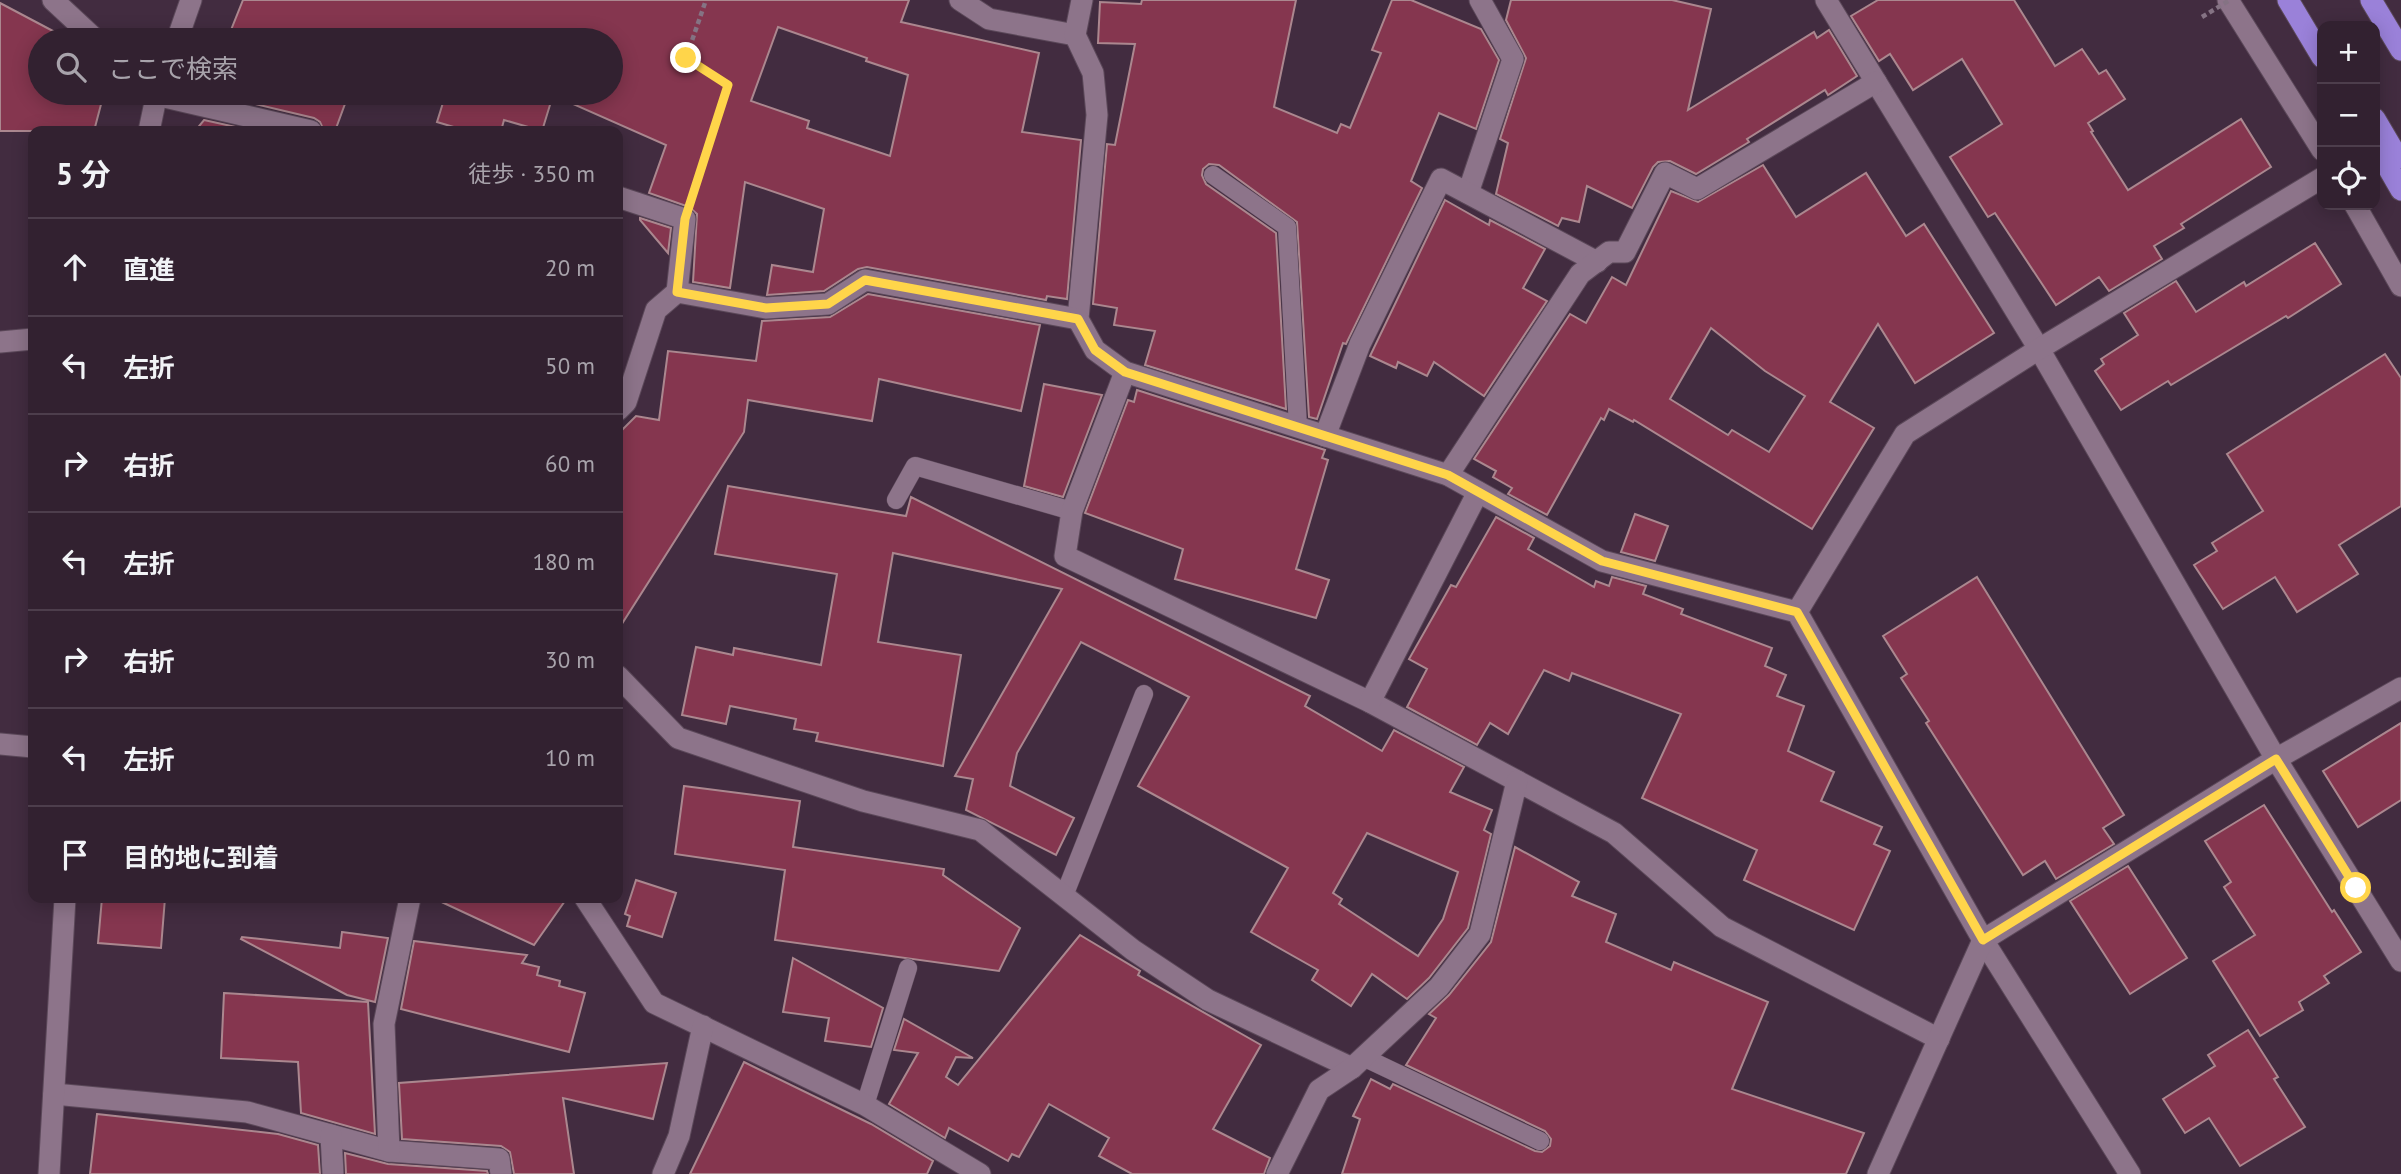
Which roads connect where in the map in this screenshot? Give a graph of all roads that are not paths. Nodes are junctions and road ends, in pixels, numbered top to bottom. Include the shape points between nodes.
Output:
1 (52, 0) edge
2 (191, 0) edge
3 (960, 0) edge
4 (1082, 0) edge
5 (1480, 0) edge
6 (1826, 0) edge
7 (2229, 0) edge
8 (2288, 0) edge
9 (2304, 0) edge
10 (2371, 0) edge
11 (2317, 22) edge
12 (83, 28) edge
13 (181, 28) edge
14 (1075, 36) junction
15 (2317, 49) edge
16 (2401, 50) edge
17 (1876, 82) junction
18 (154, 105) edge
19 (202, 105) edge
20 (150, 126) edge
21 (290, 126) edge
22 (2380, 127) edge
23 (2320, 147) edge
24 (2376, 147) edge
25 (2401, 163) edge
26 (1213, 175) dead end
27 (2317, 181) edge
28 (2401, 190) edge
29 (1468, 193) junction
30 (623, 199) edge
31 (2358, 210) edge
32 (1597, 262) junction
33 (2401, 286) edge
34 (677, 292) junction
35 (1078, 319) junction
36 (28, 340) edge
37 (0, 342) edge
38 (2039, 349) junction
39 (1125, 372) junction
40 (623, 405) edge
41 (1298, 427) junction
42 (1325, 436) junction
43 (1448, 475) junction
44 (1478, 492) junction
45 (896, 500) dead end
46 (1073, 510) junction
47 (1797, 612) junction
48 (623, 681) edge
49 (2401, 688) edge
50 (1144, 694) dead end
51 (1370, 702) junction
52 (0, 744) edge
53 (28, 747) edge
54 (2276, 759) junction
55 (1517, 781) junction
56 (1064, 896) junction
57 (65, 903) edge
58 (409, 903) edge
59 (588, 903) edge
60 (1983, 940) junction
61 (2401, 961) edge
62 (908, 968) dead end
63 (703, 1026) junction
64 (1939, 1039) junction
65 (1357, 1063) junction
66 (54, 1094) junction
67 (865, 1105) junction
68 (331, 1135) junction
69 (1540, 1140) dead end
70 (389, 1151) junction
71 (49, 1174) edge
72 (333, 1174) edge
73 (501, 1174) edge
74 (663, 1174) edge
75 (979, 1174) edge
76 (1277, 1174) edge
77 (1878, 1174) edge
78 (2130, 1174) edge

1 - 12 street
2 - 13 street
3 - 14 street via 989,19
4 - 14 street
5 - 29 street via 1513,60
6 - 17 street
7 - 23 street
8 - 15 highway
9 - 11 highway
10 - 16 highway
14 - 35 street via 1093,73 1097,115
17 - 32 street via 1697,189 1665,173 1625,252 1609,252
17 - 38 street
18 - 20 street
19 - 21 street
22 - 25 highway
24 - 28 highway
26 - 41 lane via 1287,227
27 - 38 street
29 - 32 street
29 - 42 street via 1441,179 1360,344
30 - 34 street via 685,219
31 - 33 street
32 - 43 street via 1580,274
34 - 35 street via 766,308 803,306 828,304 865,280
34 - 40 street via 656,310
35 - 39 street via 1095,350
36 - 37 street
38 - 47 street via 1905,434
38 - 54 street
39 - 41 street
39 - 46 street
41 - 42 street
42 - 43 street
43 - 44 street
44 - 47 street via 1602,561
44 - 51 street
45 - 46 lane via 915,466
46 - 51 street via 1065,556
47 - 60 street
48 - 56 street via 678,738 863,801 980,830
49 - 54 street
50 - 56 lane
51 - 55 street
52 - 53 street
54 - 60 street
54 - 61 street
55 - 64 street via 1614,832 1722,927
55 - 65 street via 1480,934 1439,987
56 - 65 street via 1133,950 1209,1000
57 - 66 street
58 - 70 street via 384,1024
59 - 63 street via 654,1003
60 - 64 street
60 - 78 street
62 - 67 lane
63 - 67 street
63 - 74 street via 679,1136
64 - 77 street
65 - 69 lane
65 - 76 street via 1319,1090
66 - 68 street via 247,1112
66 - 71 street
67 - 75 street
68 - 70 street
68 - 72 street
70 - 73 street via 499,1159

